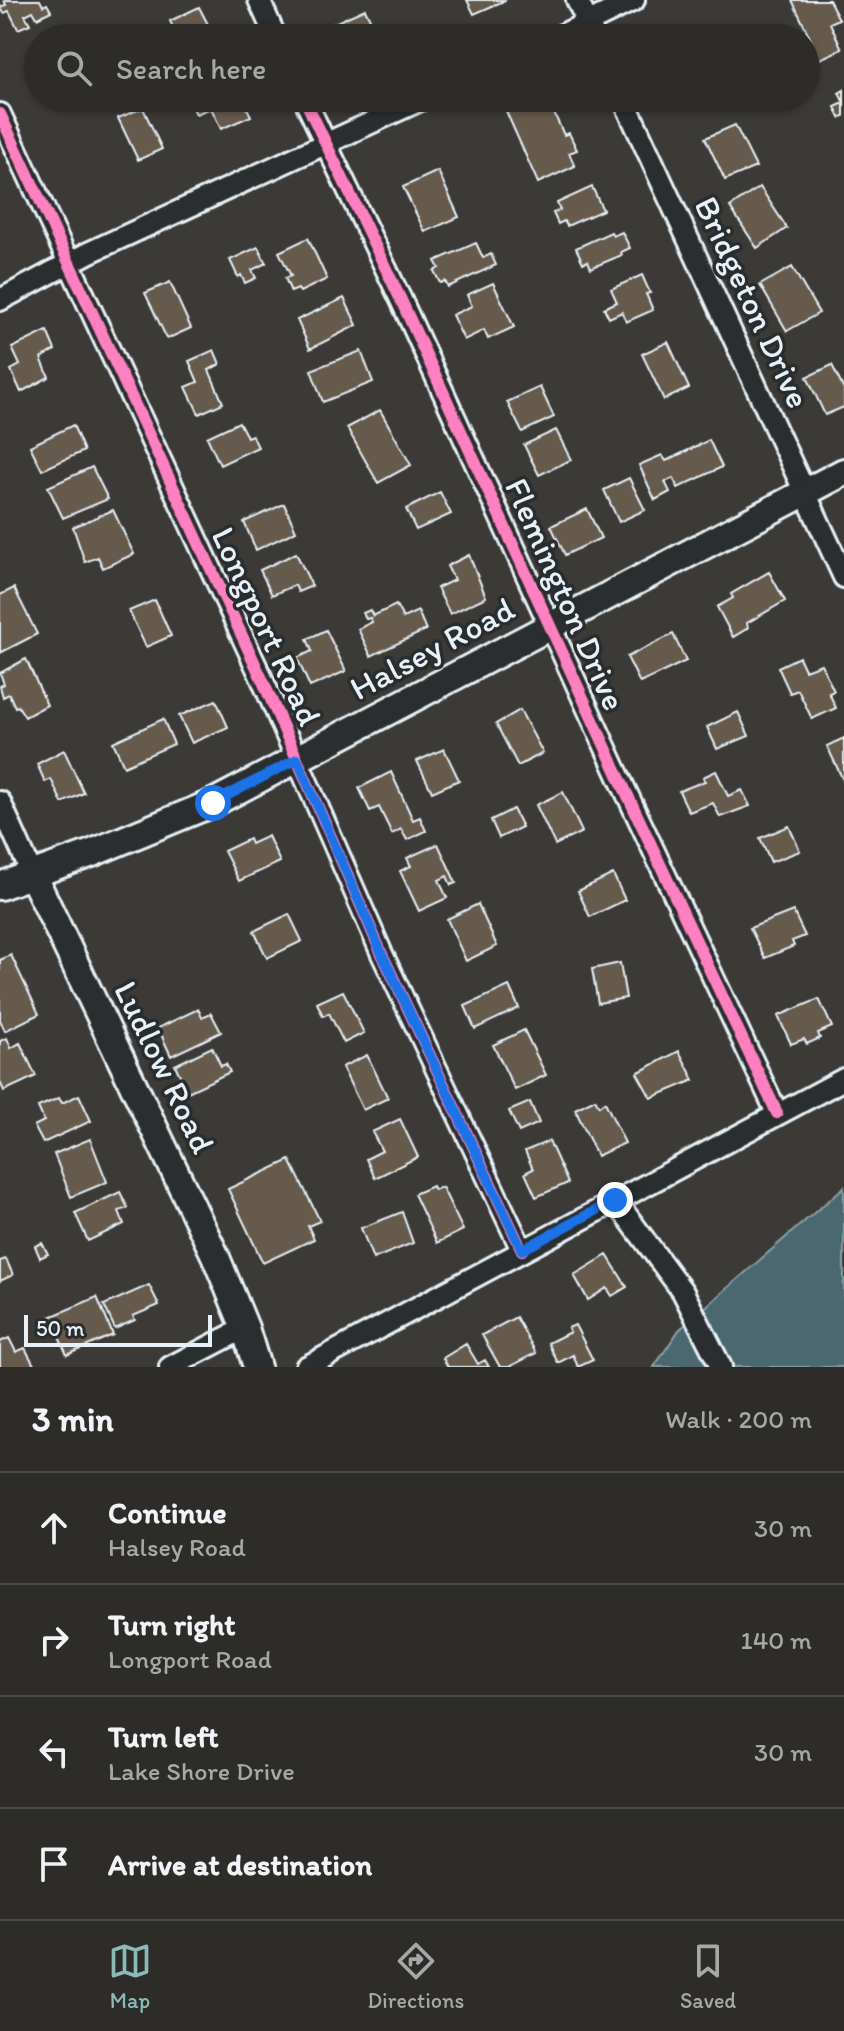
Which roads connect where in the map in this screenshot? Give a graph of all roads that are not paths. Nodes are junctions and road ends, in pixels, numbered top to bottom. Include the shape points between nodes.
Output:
1 (259, 0) edge
2 (577, 0) edge
3 (634, 0) edge
4 (270, 24) edge
5 (588, 24) edge
6 (600, 24) edge
7 (311, 112) edge
8 (394, 112) edge
9 (629, 112) edge
10 (0, 114) edge
11 (325, 143) junction
12 (69, 263) junction
13 (0, 300) edge
14 (844, 472) edge
15 (804, 492) junction
16 (844, 577) edge
17 (550, 627) junction
18 (297, 759) junction
19 (0, 802) edge
20 (32, 874) junction
21 (0, 886) edge
22 (844, 1079) edge
23 (777, 1113) junction
24 (615, 1200) junction
25 (522, 1250) junction
26 (245, 1328) junction
27 (170, 1367) edge
28 (257, 1367) edge
29 (306, 1367) edge
30 (721, 1367) edge

1 - 4 street
2 - 5 street
3 - 6 street
7 - 11 street, Flemington Drive
8 - 11 street
9 - 15 street, Bridgeton Drive
10 - 12 street, Longport Road
11 - 12 street
11 - 17 street, Flemington Drive
12 - 13 street
12 - 18 street, Longport Road
14 - 15 street, Halsey Road
15 - 16 street, Bridgeton Drive
15 - 17 street, Halsey Road
17 - 18 street, Halsey Road
17 - 23 street, Flemington Drive
18 - 20 street, Halsey Road via 213,803
18 - 25 street, Longport Road
19 - 20 street, Ludlow Road
20 - 21 street, Halsey Road
20 - 26 street, Ludlow Road
22 - 23 street
23 - 24 street
24 - 25 street
24 - 30 street via 683,1292
25 - 29 street
26 - 27 street
26 - 28 street, Ludlow Road

